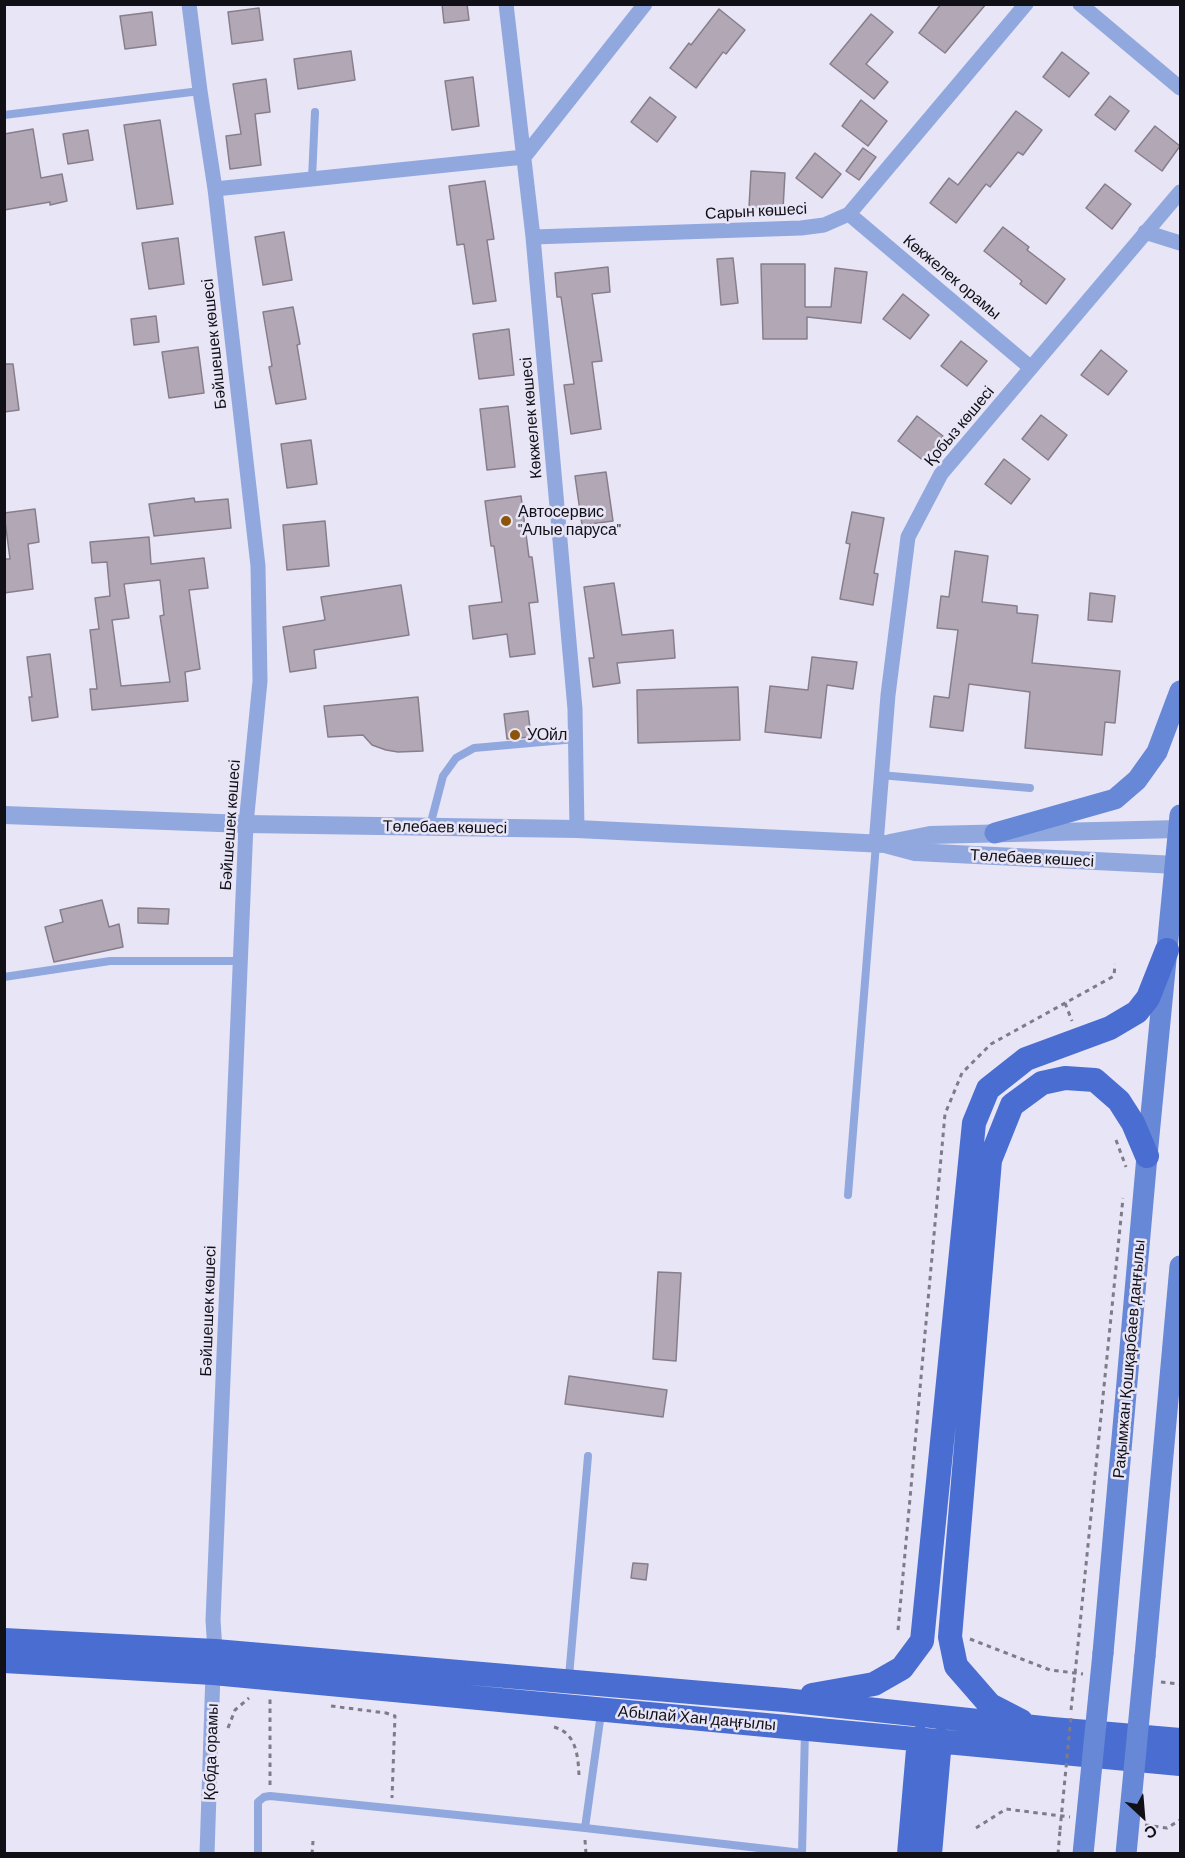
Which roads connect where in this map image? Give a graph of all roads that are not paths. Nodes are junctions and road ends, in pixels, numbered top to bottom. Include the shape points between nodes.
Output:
1 (189, 4) edge
2 (506, 4) edge
3 (645, 4) edge
4 (1026, 4) edge
5 (1080, 4) edge
6 (1180, 88) edge
7 (200, 91) junction
8 (315, 112) dead end
9 (4, 115) edge
10 (524, 157) junction
11 (312, 179) junction
12 (215, 189) junction
13 (1180, 192) edge
14 (849, 214) junction
15 (1145, 232) junction
16 (533, 237) junction
17 (1180, 243) edge
18 (1031, 368) junction
19 (1180, 691) edge
20 (576, 740) junction
21 (880, 775) junction
22 (1030, 788) dead end
23 (4, 815) edge
24 (246, 824) junction
25 (1180, 824) edge
26 (429, 827) junction
27 (577, 829) junction
28 (995, 833) junction
29 (880, 844) junction
30 (1178, 865) edge
31 (1167, 951) junction
32 (241, 961) junction
33 (4, 977) edge
34 (1147, 1156) junction
35 (848, 1195) dead end
36 (1180, 1266) edge
37 (588, 1456) dead end
38 (4, 1640) edge
39 (4, 1661) edge
40 (214, 1662) junction
41 (569, 1682) junction
42 (784, 1700) junction
43 (601, 1709) junction
44 (805, 1728) junction
45 (1052, 1730) junction
46 (930, 1739) junction
47 (1180, 1740) edge
48 (1180, 1764) edge
49 (585, 1828) junction
50 (207, 1854) edge
51 (258, 1854) edge
52 (909, 1854) edge
53 (930, 1854) edge
54 (1083, 1854) edge
55 (1126, 1854) edge

1 - 7 street, Бәйшешек көшесі
2 - 10 street, Көкжелек көшесі
3 - 10 street
4 - 14 street, Сарын көшесі
5 - 6 street
7 - 9 lane
7 - 12 street, Бәйшешек көшесі
8 - 11 lane
10 - 11 street
10 - 16 street, Көкжелек көшесі
11 - 12 street
12 - 24 street, Бәйшешек көшесі via 258,566 260,681
13 - 15 street, Қобыз көшесі
14 - 16 street, Сарын көшесі via 824,225 801,228
14 - 18 street, Көкжелек орамы
15 - 17 street
15 - 18 street, Қобыз көшесі
16 - 20 street, Көкжелек көшесі
18 - 21 street, Қобыз көшесі via 940,474 909,537
19 - 28 main road via 1158,752 1137,780 1115,799
20 - 26 lane via 474,748 456,758 443,776
20 - 27 street, Көкжелек көшесі
21 - 22 lane
21 - 29 street, Қобыз көшесі
23 - 24 street, Төлебаев көшесі
24 - 26 street, Төлебаев көшесі
24 - 32 street, Бәйшешек көшесі
25 - 28 street, Төлебаев көшесі
25 - 30 main road, Рақымжан Қошқарбаев даңғылы
26 - 27 street, Төлебаев көшесі
27 - 29 street, Төлебаев көшесі
28 - 29 street, Төлебаев көшесі via 930,835
29 - 30 street, Төлебаев көшесі via 915,852
29 - 35 lane
30 - 31 main road, Рақымжан Қошқарбаев даңғылы
31 - 34 main road, Рақымжан Қошқарбаев даңғылы
31 - 42 main road via 1148,998 1137,1012 1110,1028 1026,1059 988,1089 974,1123 922,1641 902,1668 874,1684
32 - 33 lane via 110,961
32 - 40 street, Бәйшешек көшесі
34 - 45 main road via 1119,1101 1095,1080 1065,1078 1042,1083 1012,1105 990,1160 950,1637 956,1666 990,1705 1014,1718
34 - 54 main road, Рақымжан Қошқарбаев даңғылы, bridge
36 - 55 main road, bridge
37 - 41 lane
38 - 40 main road
39 - 40 main road
40 - 41 main road, Абылай Хан даңғылы
40 - 43 main road, Абылай Хан даңғылы
40 - 50 street, Қобда орамы
41 - 42 main road, Абылай Хан даңғылы
42 - 45 main road, Абылай Хан даңғылы
43 - 44 main road, Абылай Хан даңғылы
43 - 49 lane
44 - 46 main road, Абылай Хан даңғылы
44 - 49 lane via 802,1853
45 - 47 main road, Абылай Хан даңғылы
46 - 48 main road, Абылай Хан даңғылы
46 - 52 main road
46 - 53 main road
49 - 51 lane via 270,1796 258,1802

